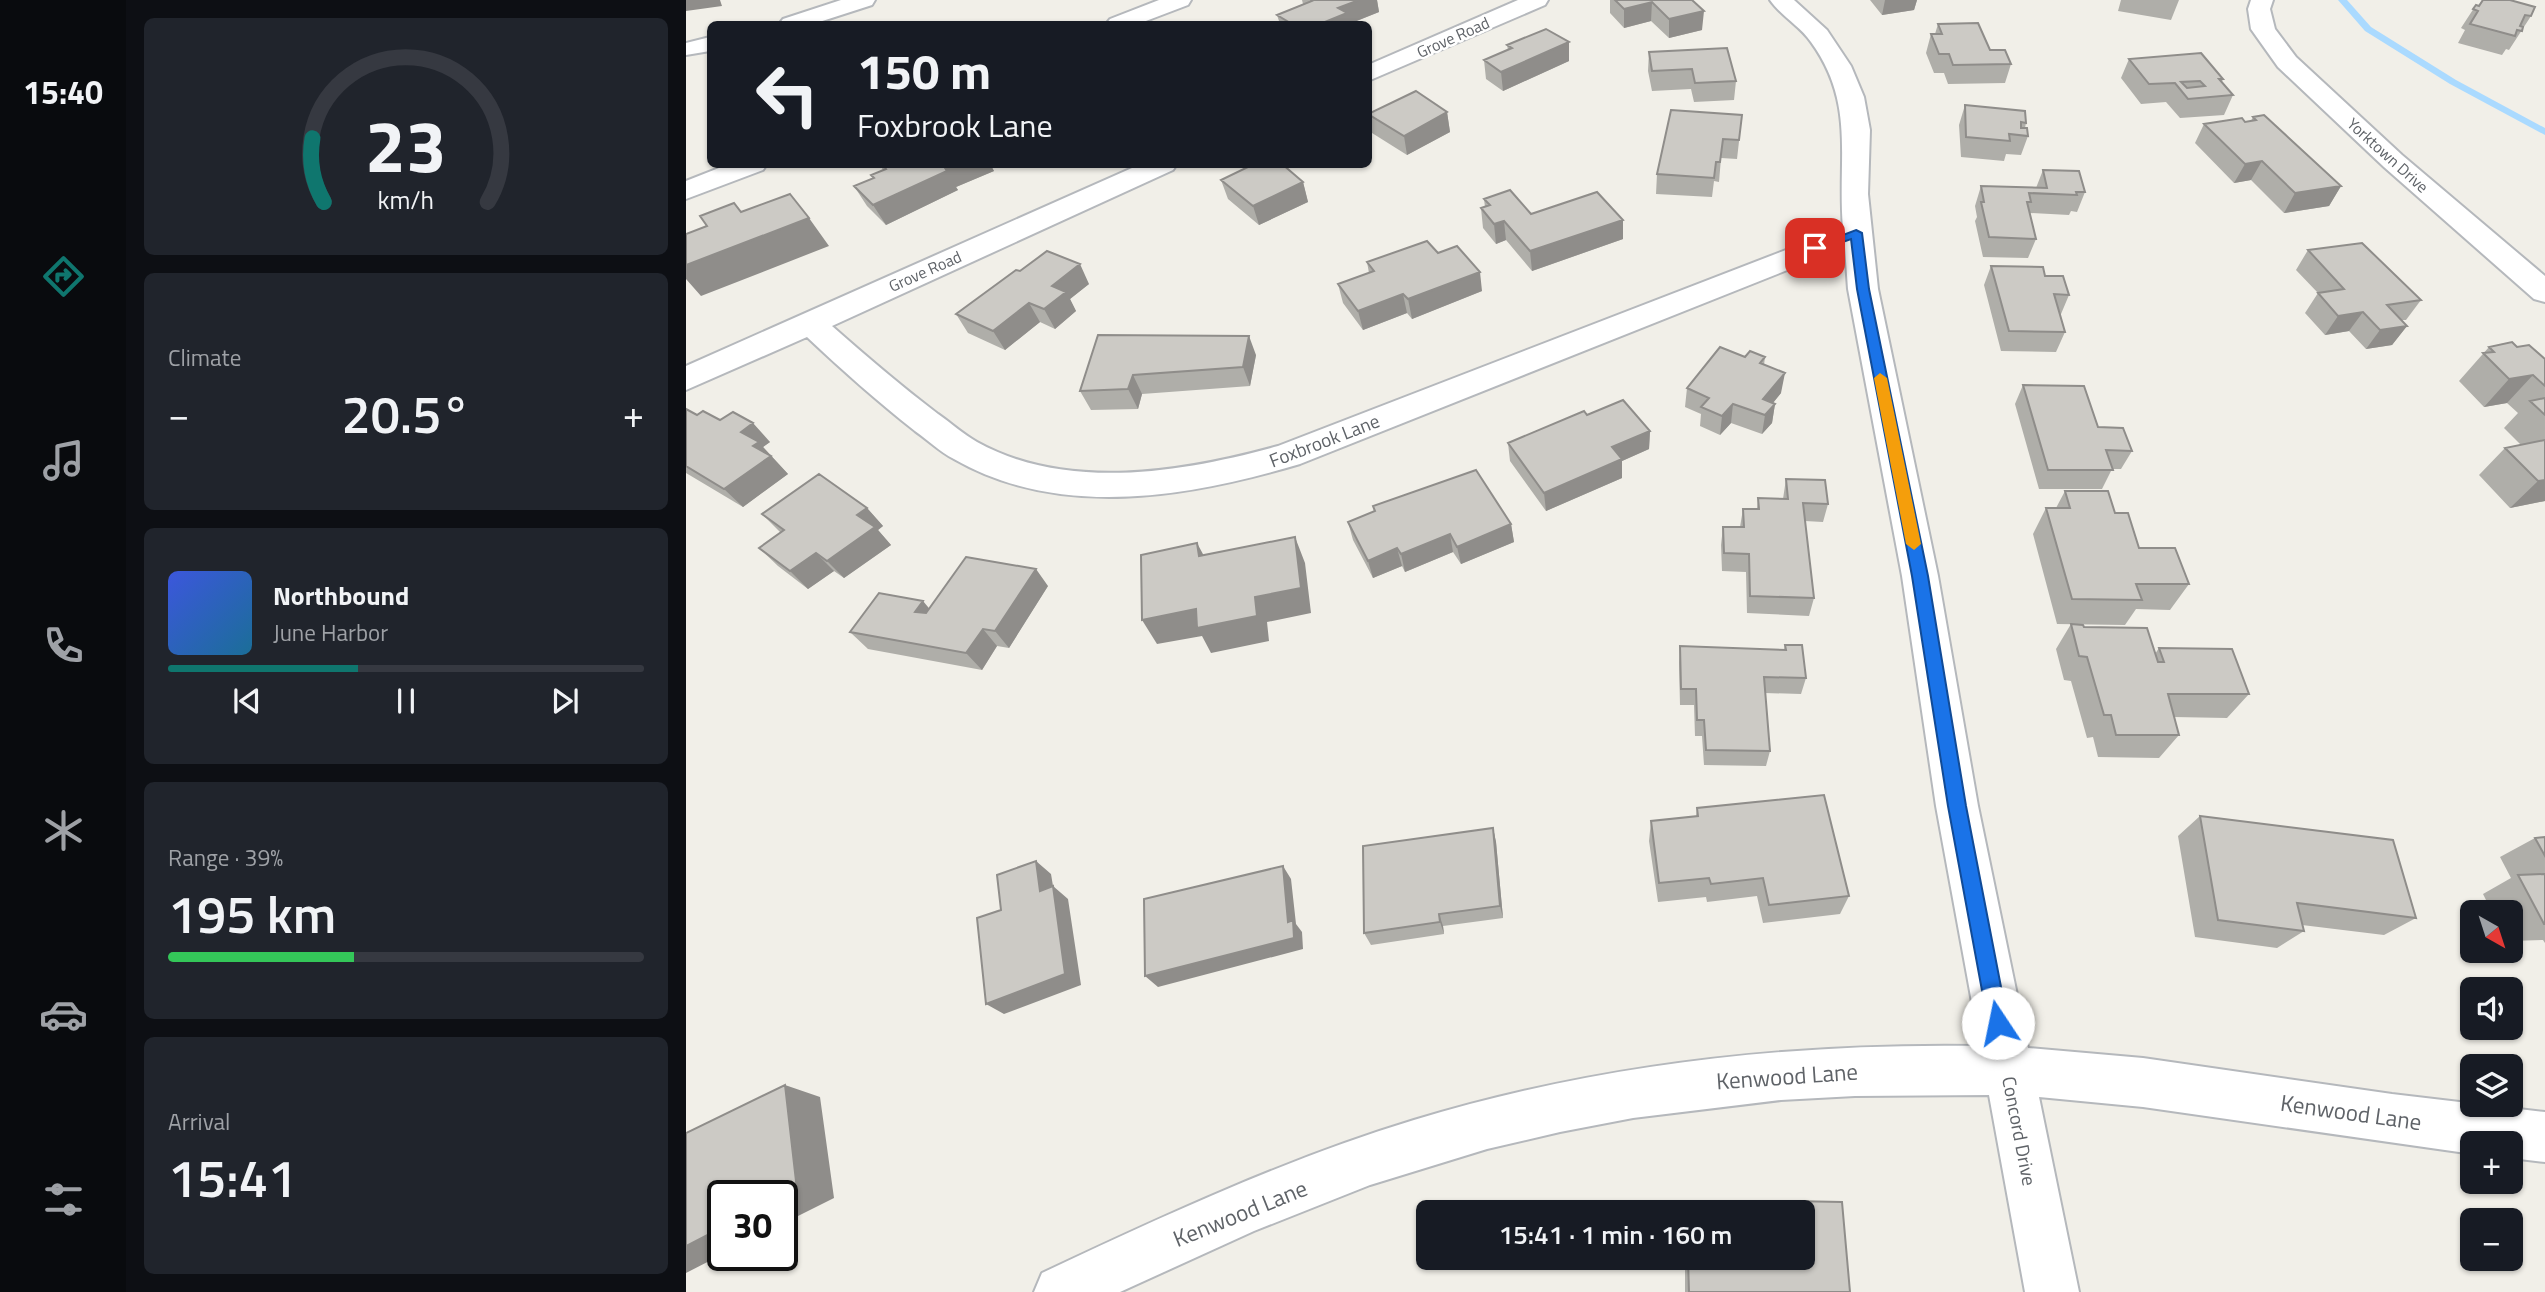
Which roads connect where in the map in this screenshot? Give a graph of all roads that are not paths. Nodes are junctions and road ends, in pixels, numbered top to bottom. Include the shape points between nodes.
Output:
1 (864, 0) edge
2 (1180, 0) edge
3 (1537, 0) edge
4 (1781, 0) edge
5 (2262, 0) edge
6 (800, 21) edge
7 (1126, 21) edge
8 (1372, 72) edge
9 (742, 168) edge
10 (1155, 168) edge
11 (689, 185) edge
12 (1856, 233) junction
13 (2545, 292) edge
14 (810, 323) junction
15 (686, 379) edge
16 (2007, 1071) junction
17 (2545, 1137) edge
18 (1061, 1292) edge
19 (2052, 1292) edge

1 - 6 street
2 - 7 street
3 - 8 street, Grove Road
4 - 12 street, Concord Drive via 1819,35 1839,66 1851,97 1857,130
5 - 13 street, Yorktown Drive via 2263,29 2287,62
9 - 11 street
10 - 14 street, Grove Road
12 - 14 street, Foxbrook Lane via 1288,455 1210,476 1142,484 1086,484 1024,474 980,458 891,395
12 - 16 street, Concord Drive
14 - 15 street, Grove Road
16 - 17 street, Kenwood Lane via 2189,1087
16 - 18 street, Kenwood Lane via 1866,1070 1724,1079 1571,1104 1415,1145 1221,1216
16 - 19 street, Concord Drive

